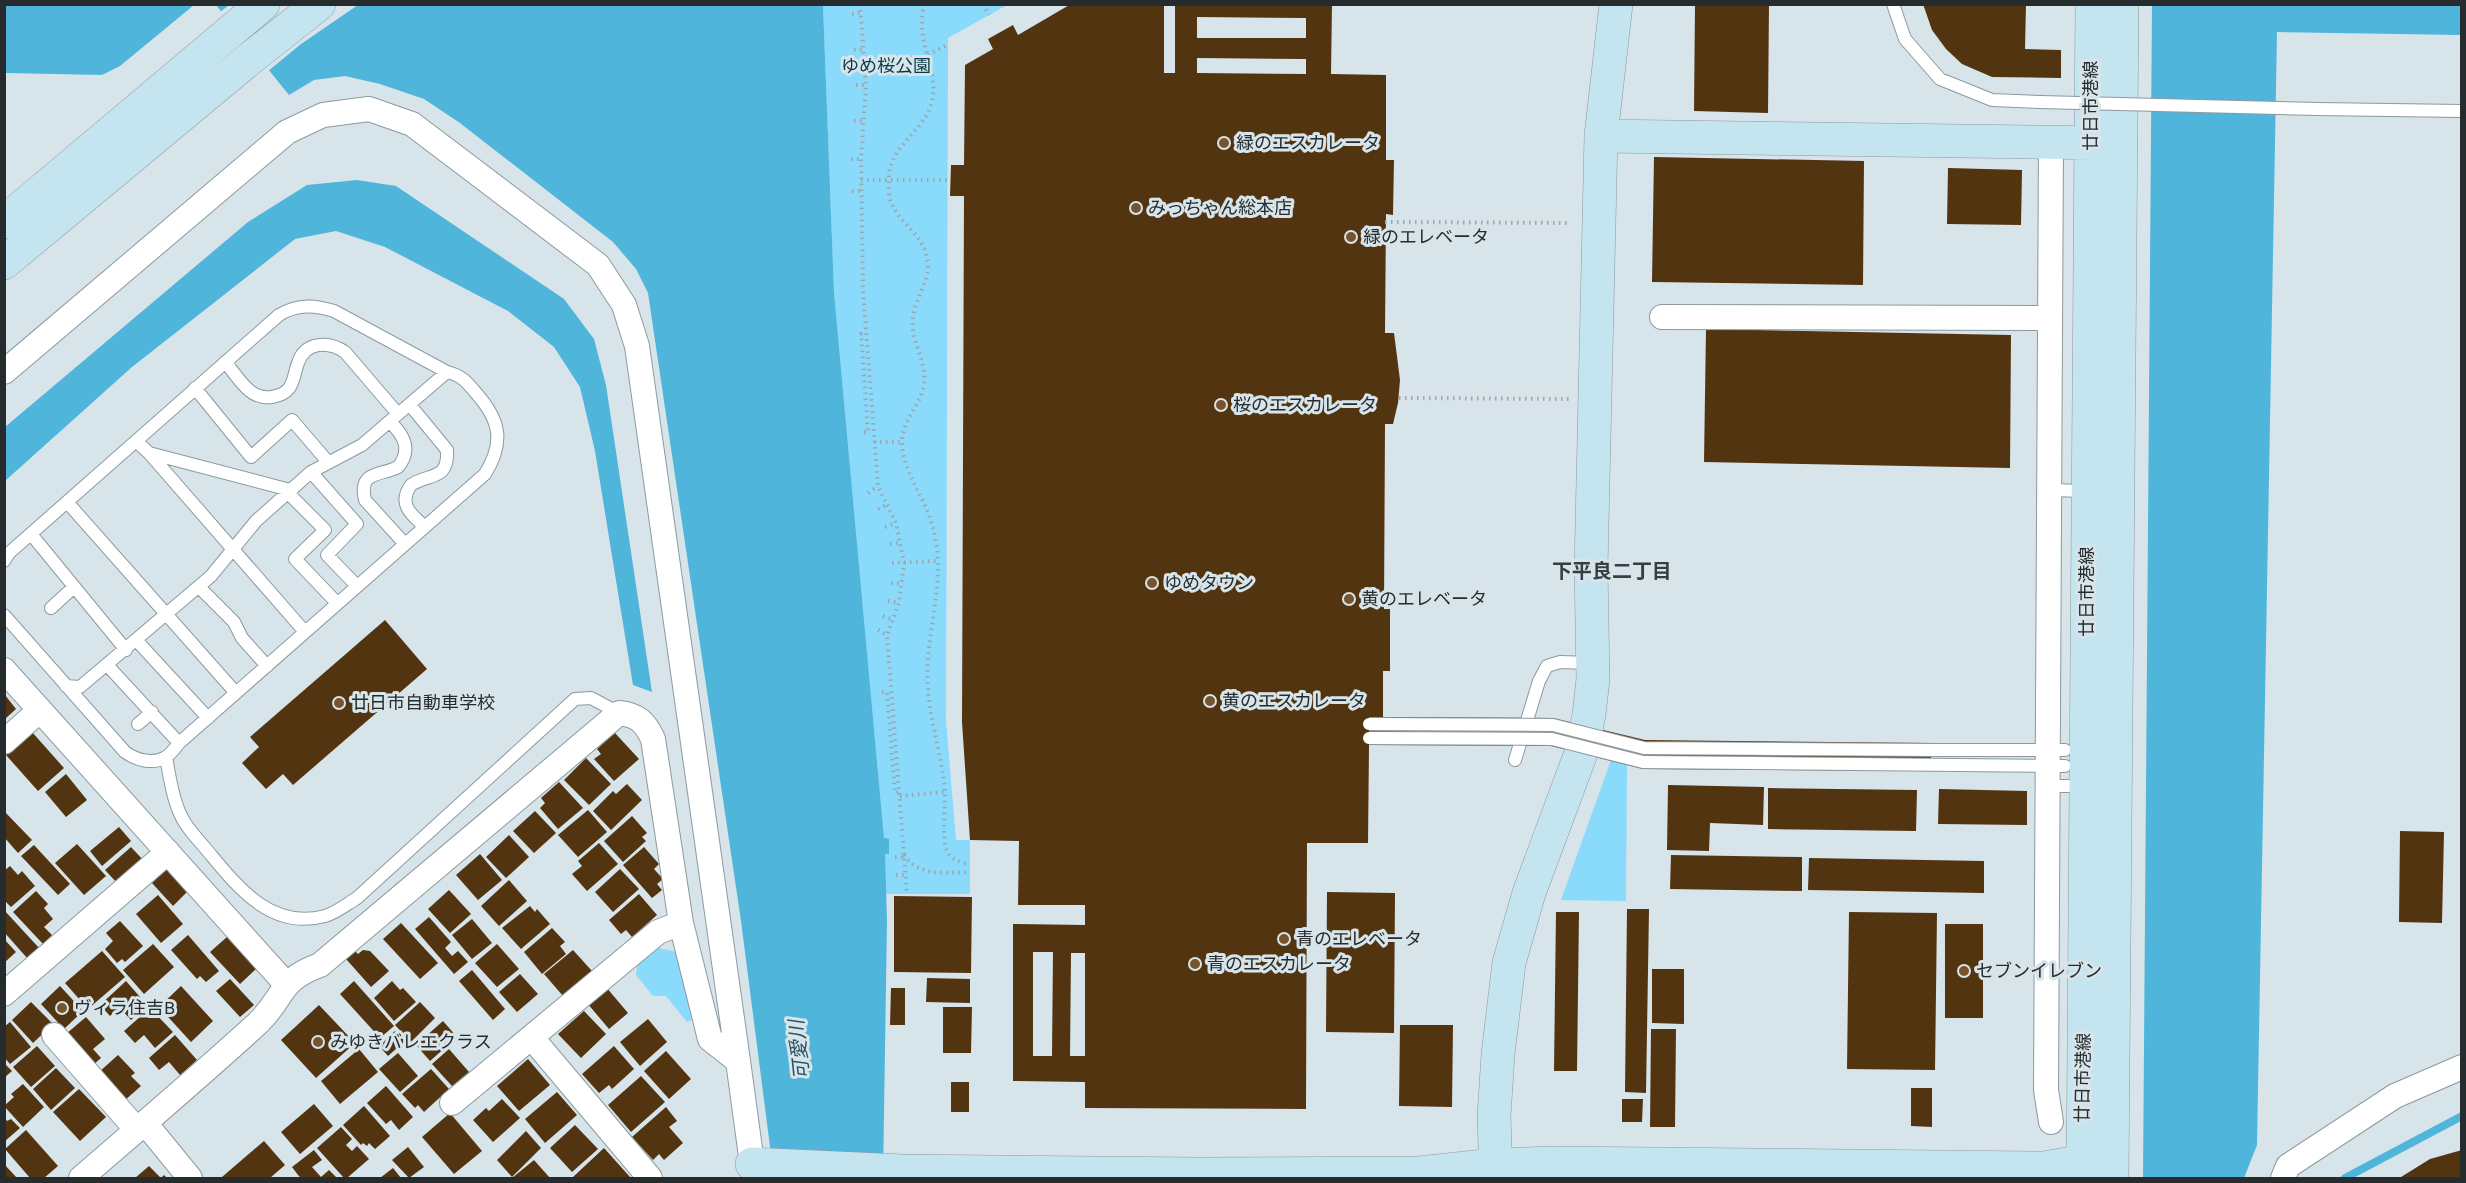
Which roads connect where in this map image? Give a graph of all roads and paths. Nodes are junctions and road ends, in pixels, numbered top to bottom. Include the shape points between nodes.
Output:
1 (263, 4) edge
2 (319, 4) edge
3 (860, 4) edge
4 (924, 4) edge
5 (983, 4) edge
6 (1616, 4) edge
7 (1893, 4) edge
8 (2092, 4) edge
9 (2122, 4) edge
10 (861, 13) junction
11 (852, 14) dead end
12 (989, 15) dead end
13 (949, 44) dead end
14 (864, 49) junction
15 (854, 50) dead end
16 (928, 55) junction
17 (856, 84) dead end
18 (866, 85) junction
19 (2462, 111) edge
20 (854, 121) dead end
21 (864, 122) junction
22 (1601, 136) junction
23 (2050, 142) junction
24 (2106, 143) junction
25 (851, 159) dead end
26 (861, 159) junction
27 (861, 180) junction
28 (889, 180) junction
29 (948, 180) dead end
30 (852, 191) dead end
31 (862, 191) junction
32 (4, 222) edge
33 (1385, 222) dead end
34 (1572, 223) dead end
35 (4, 263) edge
36 (1662, 317) dead end
37 (2050, 318) junction
38 (866, 334) junction
39 (225, 362) junction
40 (4, 372) edge
41 (447, 372) junction
42 (195, 388) junction
43 (1399, 398) dead end
44 (1569, 399) dead end
45 (410, 405) junction
46 (394, 418) junction
47 (864, 432) dead end
48 (136, 441) junction
49 (874, 442) junction
50 (902, 442) junction
51 (149, 453) junction
52 (328, 462) junction
53 (311, 472) junction
54 (878, 486) junction
55 (2049, 490) junction
56 (2103, 491) junction
57 (289, 492) junction
58 (868, 493) dead end
59 (67, 502) junction
60 (888, 504) junction
61 (878, 509) dead end
62 (896, 523) junction
63 (424, 526) junction
64 (885, 526) dead end
65 (31, 534) junction
66 (901, 542) junction
67 (405, 544) junction
68 (890, 544) dead end
69 (233, 550) junction
70 (4, 561) edge
71 (938, 561) junction
72 (892, 563) dead end
73 (903, 563) junction
74 (891, 583) dead end
75 (903, 584) junction
76 (199, 586) junction
77 (357, 586) junction
78 (74, 587) junction
79 (888, 601) dead end
80 (337, 603) junction
81 (899, 603) junction
82 (51, 608) dead end
83 (4, 615) edge
84 (167, 615) junction
85 (883, 616) dead end
86 (894, 620) junction
87 (878, 630) dead end
88 (305, 632) junction
89 (887, 635) junction
90 (137, 641) junction
91 (126, 650) junction
92 (1593, 663) junction
93 (108, 666) junction
94 (267, 666) junction
95 (4, 670) edge
96 (66, 686) junction
97 (882, 692) dead end
98 (236, 693) junction
99 (40, 710) junction
100 (152, 712) junction
101 (619, 713) junction
102 (208, 718) junction
103 (138, 724) dead end
104 (1369, 724) dead end
105 (1369, 738) dead end
106 (4, 742) edge
107 (179, 743) junction
108 (166, 757) junction
109 (1515, 760) dead end
110 (2075, 774) junction
111 (945, 792) junction
112 (899, 794) junction
113 (168, 852) junction
114 (904, 855) junction
115 (895, 857) dead end
116 (970, 864) dead end
117 (970, 872) dead end
118 (896, 875) dead end
119 (906, 875) junction
120 (907, 894) dead end
121 (681, 923) junction
122 (286, 984) junction
123 (4, 994) edge
124 (54, 1035) dead end
125 (532, 1038) junction
126 (738, 1061) junction
127 (2462, 1067) edge
128 (452, 1103) dead end
129 (2051, 1122) dead end
130 (141, 1126) junction
131 (2097, 1169) edge
132 (757, 1170) edge
133 (1495, 1172) edge
134 (897, 1173) edge
135 (81, 1179) edge
136 (190, 1179) edge
137 (650, 1179) edge
138 (2283, 1179) edge

1 - 32 street
2 - 35 street
3 - 10 path
4 - 16 path via 921,24
5 - 12 path
6 - 22 street
7 - 19 lane, bridge via 1905,39 1940,79 1992,100
8 - 24 street, 廿日市港線
9 - 24 street, 廿日市港線
10 - 11 path
10 - 14 path
13 - 16 path
14 - 15 path
14 - 18 path
16 - 28 path via 932,103 924,120 898,149 889,168
17 - 18 path
18 - 21 path
20 - 21 path
21 - 26 path
22 - 23 street
22 - 92 street via 1591,568
23 - 24 street
23 - 37 street
24 - 56 street, 廿日市港線
25 - 26 path
26 - 27 path
27 - 28 path
27 - 31 path
28 - 29 path
28 - 50 path via 890,201 901,219 914,230 928,265 913,317 914,336 925,372 923,389 905,424
30 - 31 path
31 - 38 path
33 - 34 path
36 - 37 street
37 - 55 street
38 - 47 path via 861,334 868,432
38 - 49 path
39 - 41 lane via 279,315 303,306 334,311
39 - 42 lane
39 - 46 lane via 249,391 268,398 288,390 298,362 310,348 318,344 337,346
40 - 126 street via 287,132 323,115 369,109 412,124 598,265 624,305 637,346
41 - 45 lane
41 - 63 lane via 460,375 489,407 496,427 497,448 485,474
42 - 48 lane
42 - 52 lane via 251,457 292,420
43 - 44 path
45 - 46 lane
45 - 63 lane via 447,450 448,458 437,476 411,485 405,497 407,510
46 - 52 lane via 362,445
46 - 67 lane via 405,441 405,455 398,467 375,472 365,485 363,496
48 - 51 lane
48 - 59 lane
49 - 50 path
49 - 54 path
50 - 71 path via 905,462 934,532
51 - 57 lane
51 - 69 lane
52 - 53 lane
53 - 57 lane
53 - 77 lane via 357,524 327,555
54 - 58 path
54 - 60 path
55 - 56 lane
55 - 110 street
56 - 110 street, 廿日市港線
57 - 69 lane via 256,521
57 - 80 lane via 325,530 295,559
59 - 65 lane
59 - 84 lane
60 - 61 path
60 - 62 path
62 - 64 path
62 - 66 path
63 - 67 lane
65 - 70 lane
65 - 78 lane
66 - 68 path
66 - 73 path
67 - 77 lane
69 - 76 lane
69 - 88 lane
71 - 73 path
71 - 111 path via 928,690
72 - 73 path
73 - 75 path
74 - 75 path
75 - 81 path
76 - 84 lane
76 - 94 lane via 234,622 242,638
77 - 80 lane
78 - 82 lane
78 - 91 lane
79 - 81 path
80 - 88 lane
81 - 86 path
83 - 96 lane
84 - 90 lane
84 - 98 lane
85 - 86 path
86 - 89 path
87 - 89 path
88 - 94 lane
89 - 112 path
90 - 91 lane
90 - 102 lane
91 - 93 lane
92 - 109 lane via 1560,662 1547,666
92 - 133 street via 1581,753 1529,893 1509,963 1498,1054
93 - 96 lane via 80,687
93 - 100 lane
94 - 98 lane
95 - 99 street
96 - 108 lane via 132,757 148,761
97 - 112 path via 887,692 895,793
98 - 102 lane
99 - 106 street
99 - 113 street
100 - 103 lane
100 - 107 lane
101 - 108 lane via 591,698 575,699 357,898 326,916 305,919 273,913 249,898 223,869 184,822
101 - 121 street via 632,714 646,724 653,739
101 - 122 street via 320,965 304,970
102 - 107 lane
104 - 110 lane, bridge via 1553,725 1644,748 1931,750
105 - 110 lane, bridge via 1552,739 1643,762 1931,764
107 - 108 lane
110 - 129 street via 2046,1090
110 - 131 street, 廿日市港線
111 - 112 path
111 - 116 path via 947,853 954,860
112 - 114 path
113 - 122 street
113 - 123 street
114 - 115 path
114 - 117 path via 929,872
114 - 119 path
118 - 119 path
119 - 120 path
121 - 125 street via 658,932
121 - 126 street via 710,1039
122 - 130 street via 260,1020
124 - 130 street
125 - 128 street
125 - 137 street
126 - 132 street
127 - 138 street via 2395,1096 2288,1166
130 - 135 street
130 - 136 street
131 - 133 street via 1567,1163
132 - 134 street
133 - 134 street

